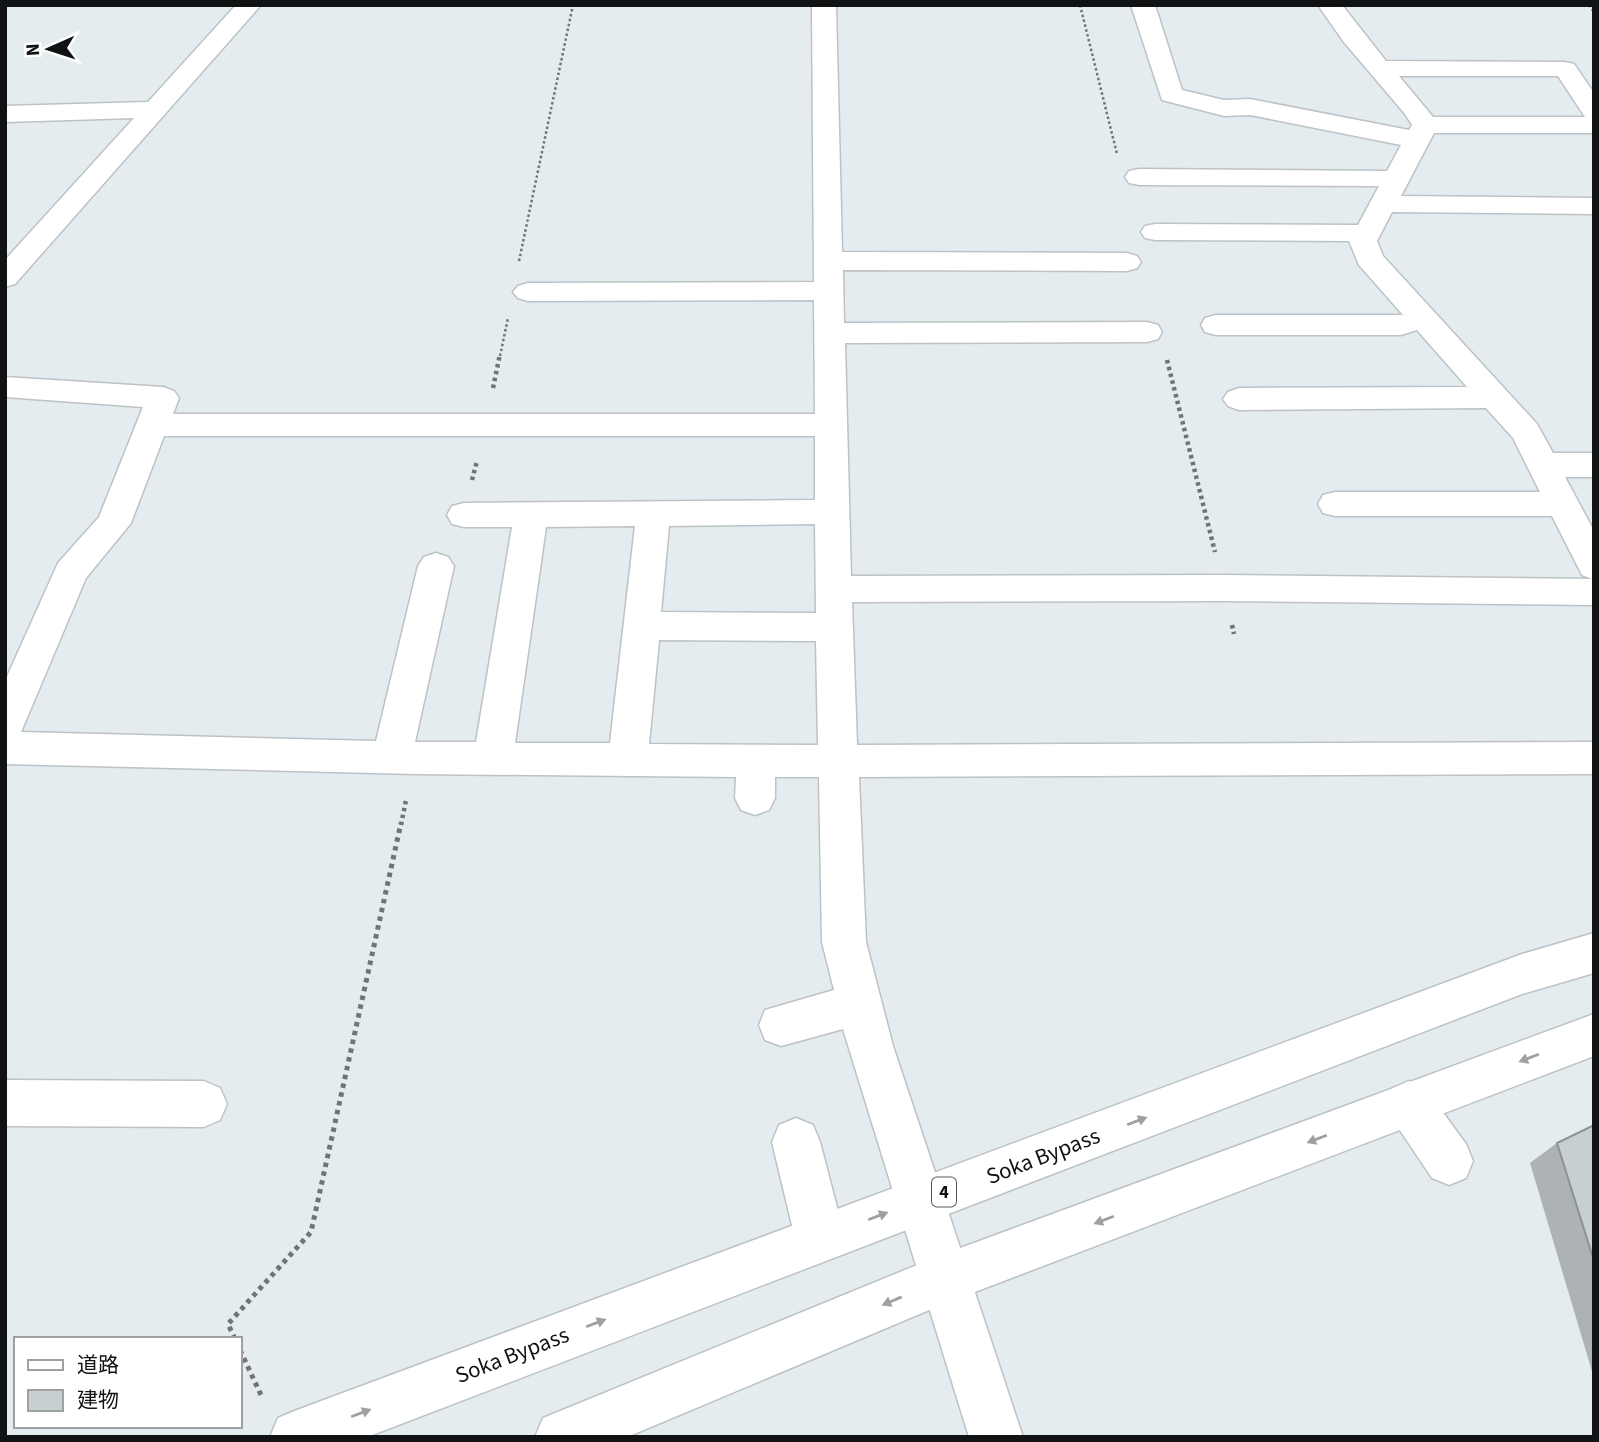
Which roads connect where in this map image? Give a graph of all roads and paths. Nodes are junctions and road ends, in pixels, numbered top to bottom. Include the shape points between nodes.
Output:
1 (249, 5) edge
2 (824, 5) edge
3 (1143, 5) edge
4 (1330, 5) edge
5 (1589, 5) edge
6 (1594, 12) edge
7 (1381, 68) junction
8 (155, 110) junction
9 (1594, 112) edge
10 (5, 114) edge
11 (1594, 125) edge
12 (1422, 133) junction
13 (1139, 177) dead end
14 (1390, 193) junction
15 (1594, 206) edge
16 (1155, 232) dead end
17 (1367, 235) junction
18 (1127, 262) dead end
19 (829, 276) junction
20 (5, 278) edge
21 (528, 292) dead end
22 (1421, 319) junction
23 (1216, 325) dead end
24 (1147, 332) dead end
25 (830, 333) junction
26 (5, 387) edge
27 (1493, 397) junction
28 (1239, 399) dead end
29 (153, 425) junction
30 (831, 425) junction
31 (1543, 465) junction
32 (1594, 465) edge
33 (1335, 504) dead end
34 (1574, 509) edge
35 (833, 512) junction
36 (464, 515) dead end
37 (531, 515) junction
38 (653, 515) junction
39 (436, 566) dead end
40 (1594, 566) edge
41 (834, 589) junction
42 (1594, 592) edge
43 (642, 626) junction
44 (834, 627) junction
45 (5, 726) edge
46 (5, 748) edge
47 (403, 757) junction
48 (1594, 758) edge
49 (493, 759) junction
50 (628, 759) junction
51 (756, 760) junction
52 (837, 761) junction
53 (755, 798) dead end
54 (1594, 953) edge
55 (860, 1004) junction
56 (781, 1025) dead end
57 (1594, 1035) edge
58 (5, 1103) edge
59 (204, 1104) dead end
60 (1409, 1104) junction
61 (796, 1142) dead end
62 (1449, 1161) dead end
63 (921, 1200) junction
64 (820, 1238) junction
65 (944, 1279) junction
66 (233, 1337) edge
67 (242, 1354) edge
68 (261, 1395) dead end
69 (637, 1422) edge
70 (297, 1437) edge
71 (562, 1437) edge
72 (996, 1437) edge

1 - 8 main road
2 - 19 main road
3 - 12 main road via 1171,95 1224,108 1250,107
4 - 7 main road via 1339,22
5 - 6 path
7 - 9 main road via 1565,69
7 - 12 main road via 1409,100
8 - 10 main road
8 - 20 main road
11 - 12 main road
12 - 14 main road
13 - 14 main road via 1381,178
14 - 15 main road
14 - 17 main road
16 - 17 main road
17 - 22 main road via 1363,241 1369,259
18 - 19 main road
19 - 21 main road
19 - 25 main road
22 - 23 main road via 1401,325
22 - 27 main road
24 - 25 main road
25 - 30 main road
26 - 29 main road via 163,398
27 - 28 main road
27 - 31 main road via 1526,432
29 - 30 main road
29 - 45 main road via 114,523 71,572
30 - 35 main road
31 - 32 main road
31 - 34 main road
33 - 34 main road
34 - 40 main road
35 - 38 main road
35 - 41 main road
36 - 37 main road
37 - 38 main road
37 - 49 main road
38 - 43 main road
39 - 47 main road
41 - 42 main road
41 - 44 main road
43 - 44 main road
43 - 50 main road
44 - 52 main road
46 - 47 main road
47 - 49 main road
47 - 66 path via 311,1232 228,1324
48 - 52 main road
49 - 50 main road
50 - 51 main road
51 - 52 main road
51 - 53 main road
52 - 55 main road via 844,942
63 -> 54 main road, Soka Bypass / 4 via 1522,974
55 - 56 main road
55 - 63 main road
57 -> 60 main road
58 - 59 main road
60 - 62 main road
60 -> 65 main road
61 - 64 main road
64 -> 63 main road, Soka Bypass / 4
63 - 65 main road
70 -> 64 main road, Soka Bypass / 4
65 -> 69 main road
65 - 72 main road
67 - 68 path
69 - 71 main road

